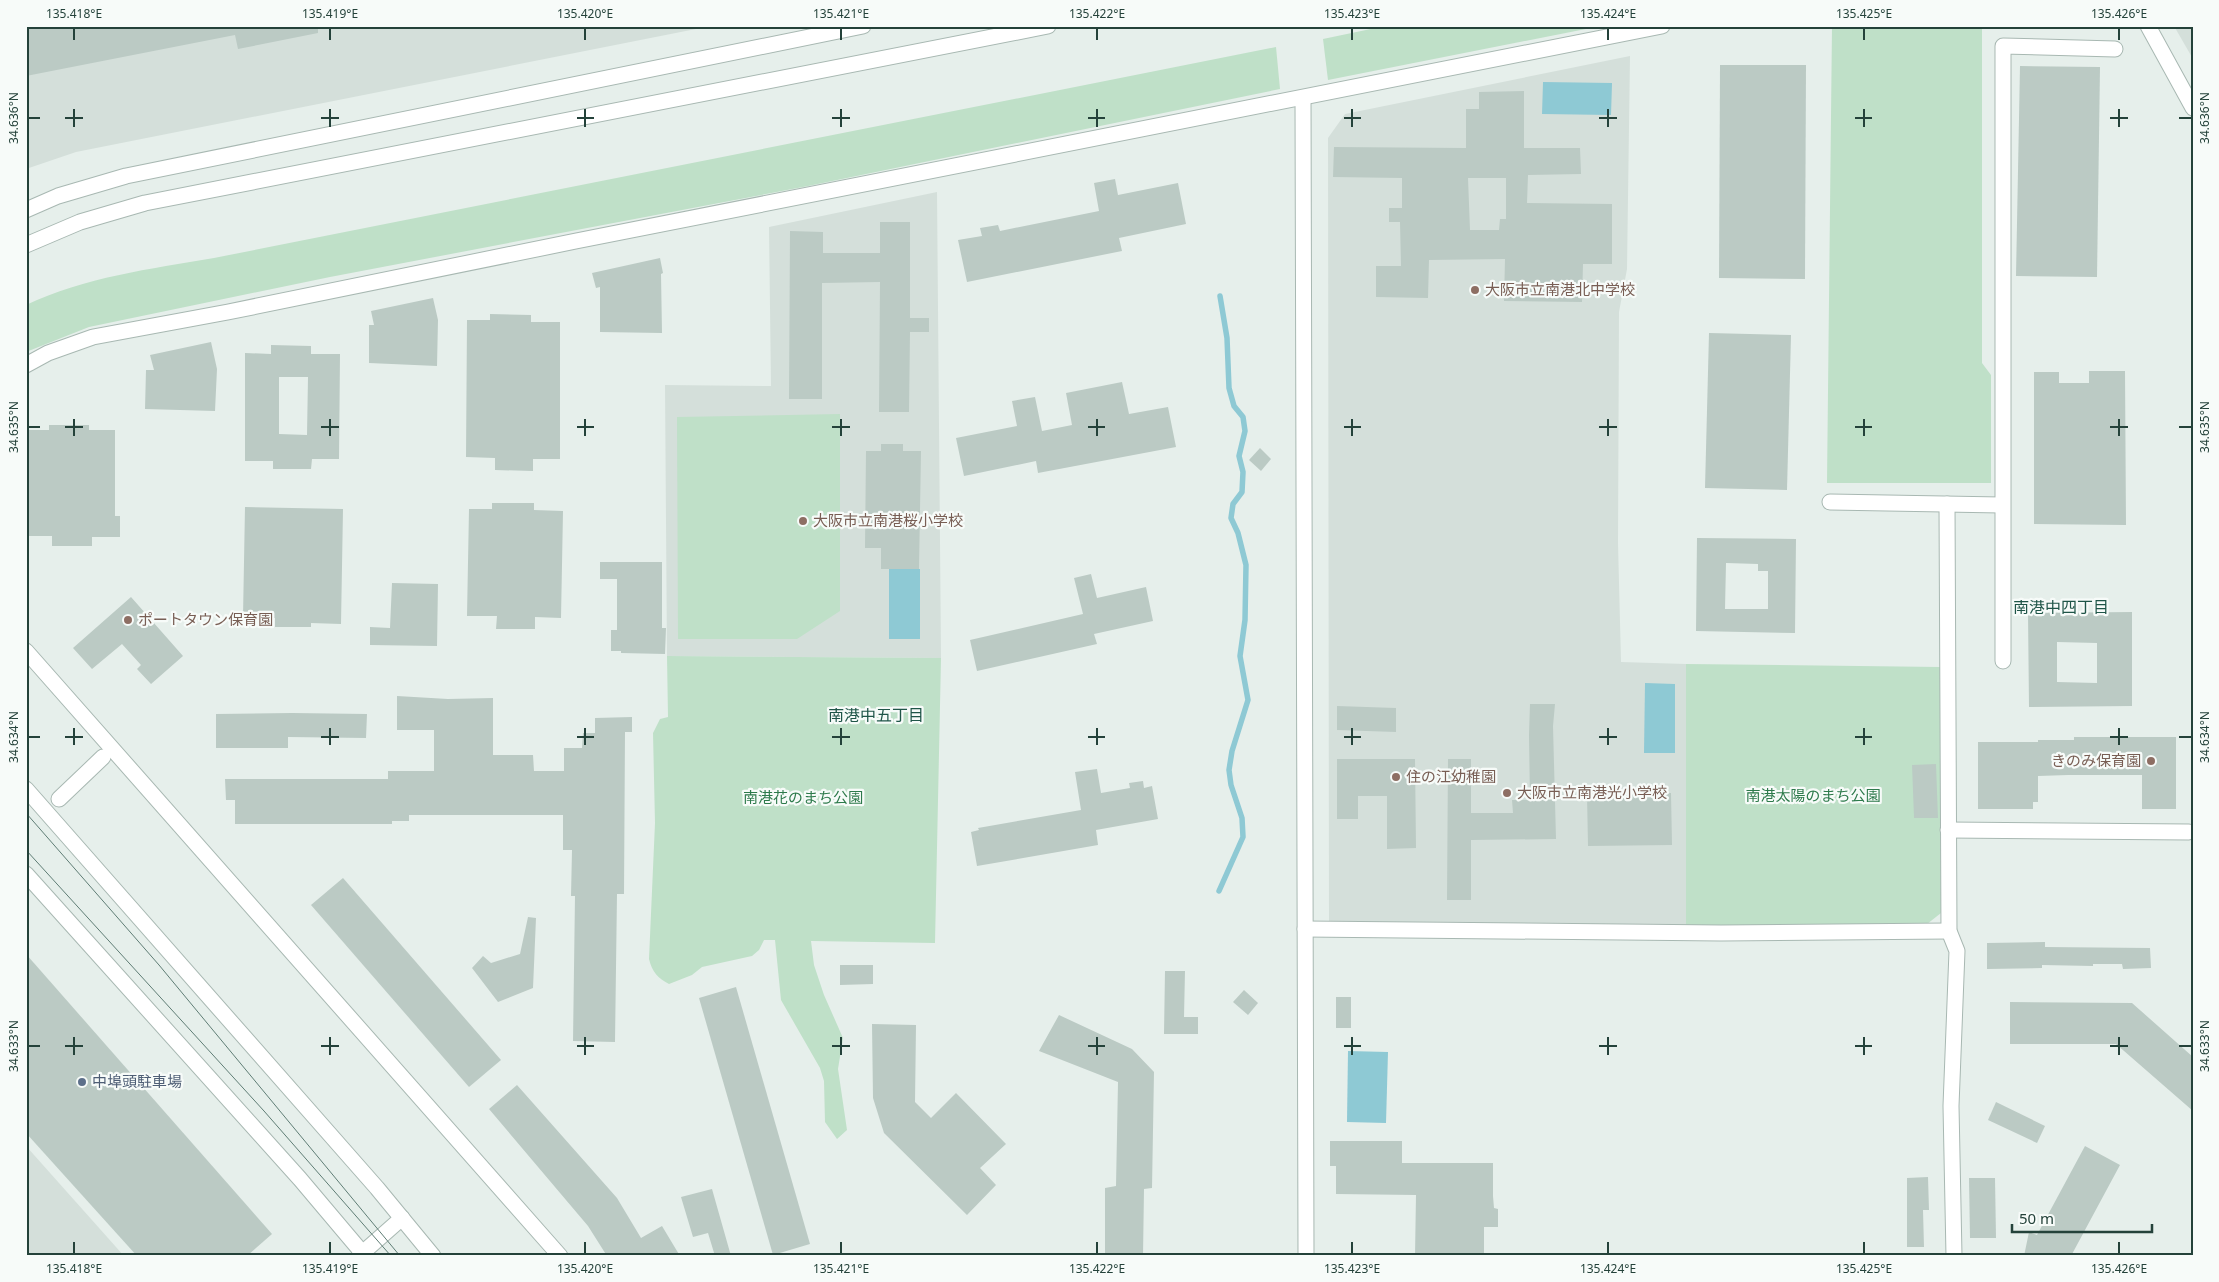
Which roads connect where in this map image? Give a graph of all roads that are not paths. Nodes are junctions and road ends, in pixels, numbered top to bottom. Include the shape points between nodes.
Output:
1 (863, 26) edge
2 (1048, 26) edge
3 (1662, 26) edge
4 (2148, 26) edge
5 (2115, 49) dead end
6 (1303, 98) junction
7 (2193, 108) edge
8 (26, 210) edge
9 (26, 245) edge
10 (26, 365) edge
11 (1830, 502) dead end
12 (1947, 504) junction
13 (2001, 505) junction
14 (26, 651) edge
15 (2003, 661) dead end
16 (103, 757) dead end
17 (26, 789) edge
18 (59, 799) dead end
19 (1948, 830) junction
20 (2189, 832) dead end
21 (26, 874) edge
22 (1305, 929) junction
23 (1949, 931) junction
24 (402, 1218) junction
25 (362, 1255) edge
26 (433, 1256) edge
27 (560, 1256) edge
28 (1306, 1256) edge
29 (1954, 1256) edge

1 - 8 street via 126,176 58,196
2 - 9 street via 145,203 80,222
3 - 6 street
4 - 7 street
5 - 13 street via 2003,46
6 - 10 street via 93,337 48,353
6 - 22 street
11 - 12 street
12 - 13 street
12 - 19 street
13 - 15 street
14 - 27 street
16 - 18 street
17 - 24 street
19 - 20 street
19 - 23 street
21 - 25 street via 300,1179
22 - 23 street via 1721,933
22 - 28 street
23 - 29 street via 1957,951 1951,1106
24 - 25 street
24 - 26 street

